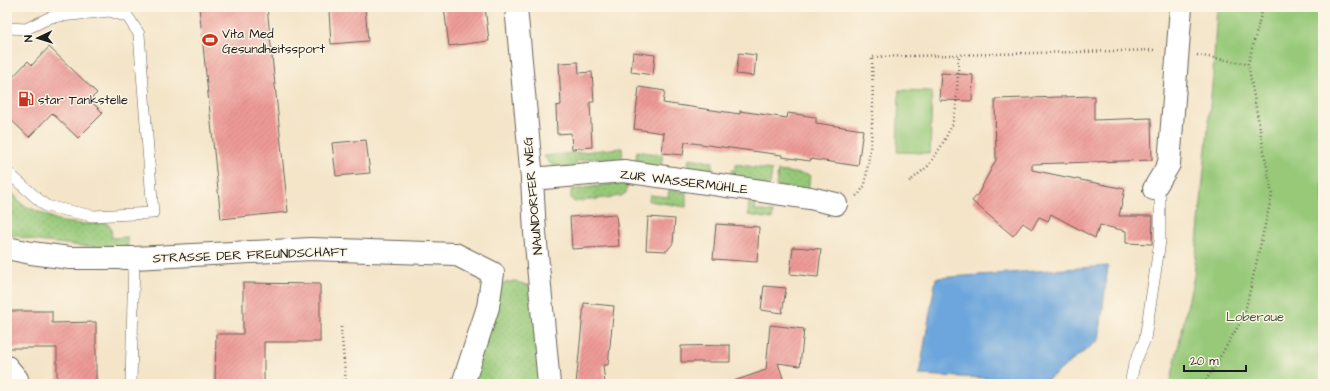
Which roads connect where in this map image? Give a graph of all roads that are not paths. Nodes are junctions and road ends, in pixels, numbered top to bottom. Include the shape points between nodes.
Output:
1 (516, 7) edge
2 (1181, 7) edge
3 (7, 26) edge
4 (7, 172) edge
5 (532, 179) junction
6 (1154, 189) joint
7 (836, 204) road end
8 (7, 248) edge
9 (134, 258) junction
10 (7, 367) edge
11 (18, 384) edge
12 (131, 384) edge
13 (463, 384) edge
14 (549, 384) edge
15 (1130, 384) edge

1 - 5 street, NAUNDORFER WEG
2 - 6 street via 1169,164
3 - 4 lane via 26,29 51,17 110,10 128,17 139,34 153,213 93,216 46,206
5 - 7 street, ZUR WASSERMÜHLE via 624,171
5 - 14 street, NAUNDORFER WEG
6 - 15 lane via 1160,197 1160,241 1145,338 1134,365
8 - 9 street, STRASSE DER FREUNDSCHAFT via 70,258
9 - 12 lane
9 - 13 street, STRASSE DER FREUNDSCHAFT via 312,249 455,254 493,273 488,307
10 - 11 street

